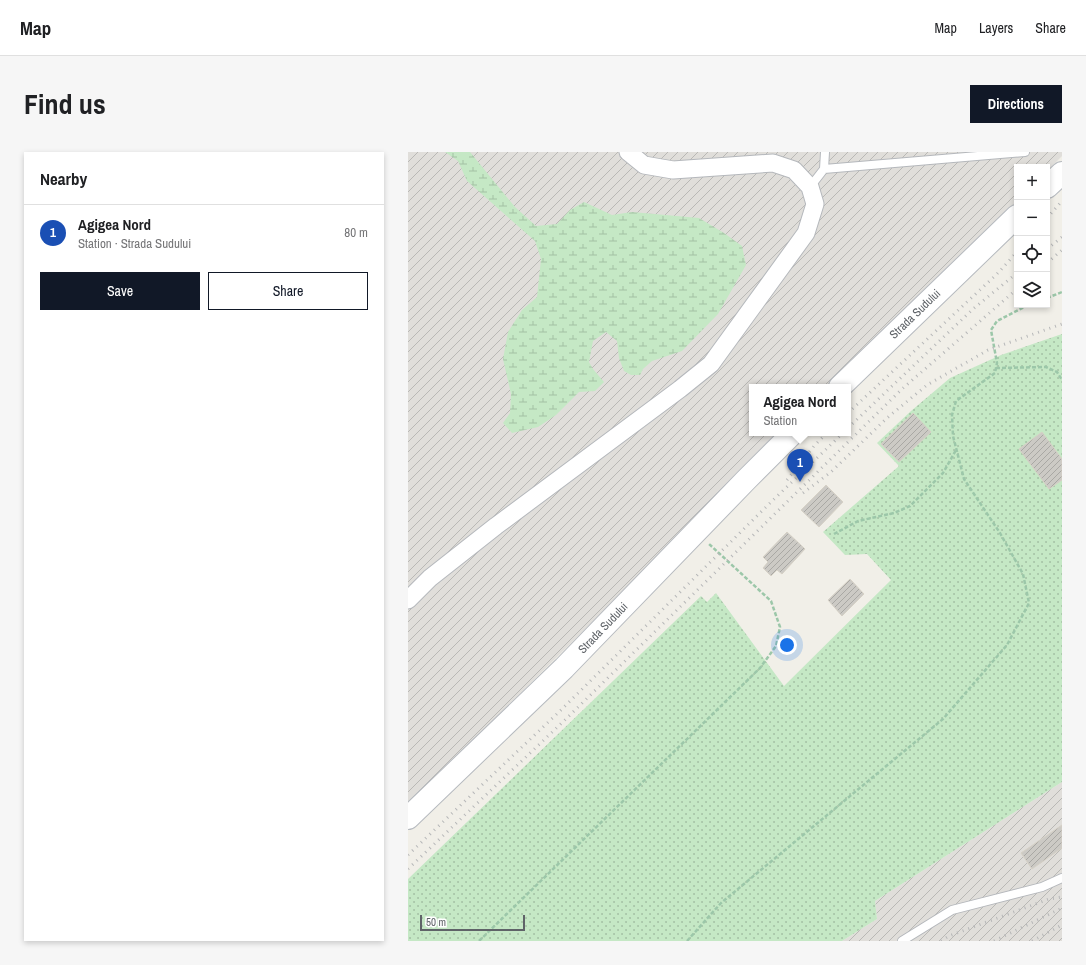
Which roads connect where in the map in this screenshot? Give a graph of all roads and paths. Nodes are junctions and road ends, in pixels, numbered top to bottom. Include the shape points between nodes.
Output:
1 (628, 152) edge
2 (825, 152) edge
3 (1025, 152) edge
4 (824, 169) junction
5 (1062, 173) edge
6 (1050, 184) edge
7 (810, 187) junction
8 (1014, 219) edge
9 (1062, 292) edge
10 (1050, 297) edge
11 (1022, 308) edge
12 (996, 368) junction
13 (1062, 380) edge
14 (843, 384) edge
15 (790, 436) edge
16 (956, 450) junction
17 (696, 531) junction
18 (834, 534) dead end
19 (408, 600) edge
20 (408, 818) edge
21 (1062, 878) edge
22 (478, 941) edge
23 (687, 941) edge
24 (902, 941) edge

1 - 7 street via 644,165 672,170 773,164 794,170
2 - 4 lane
3 - 4 lane
4 - 7 lane
5 - 6 street
7 - 19 street via 815,204 806,233 711,364 496,526 430,578
8 - 14 street, Strada Sudului
9 - 10 path
11 - 12 path via 997,321 991,330
12 - 13 path via 1046,367 1057,372
12 - 16 path via 995,373 956,402 952,415
15 - 17 street, Strada Sudului
16 - 18 path via 943,473 910,506 894,513 858,521
16 - 23 path via 964,479 1000,532 1023,574 1029,603 1007,645 943,719 721,903
17 - 20 street, Strada Sudului via 564,668
17 - 22 path via 771,601 780,627 776,646 760,668
21 - 24 lane via 1042,887 952,910

